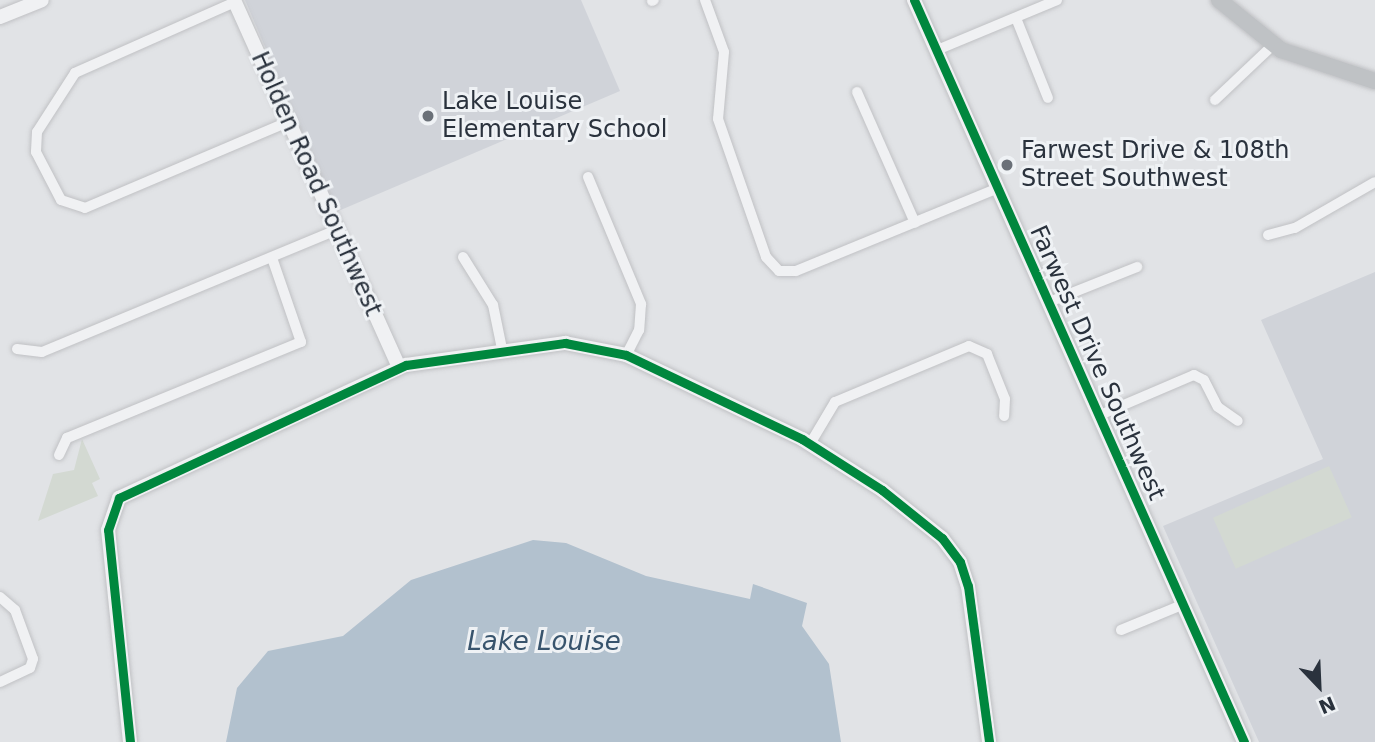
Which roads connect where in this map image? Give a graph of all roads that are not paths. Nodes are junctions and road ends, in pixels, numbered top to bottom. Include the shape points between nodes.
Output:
1 (42, 0) edge
2 (705, 0) edge
3 (914, 0) edge
4 (1057, 0) edge
5 (1219, 0) edge
6 (234, 1) edge
7 (0, 17) edge
8 (1016, 18) junction
9 (1274, 44) junction
10 (937, 50) junction
11 (1375, 81) edge
12 (857, 92) dead end
13 (1048, 98) dead end
14 (1215, 100) dead end
15 (288, 122) junction
16 (588, 177) dead end
17 (1375, 183) edge
18 (998, 188) junction
19 (915, 222) junction
20 (337, 230) junction
21 (1268, 235) dead end
22 (463, 257) dead end
23 (272, 258) junction
24 (1137, 267) dead end
25 (1049, 302) junction
26 (17, 349) dead end
27 (502, 349) junction
28 (626, 355) junction
29 (399, 368) junction
30 (1100, 415) junction
31 (1004, 416) dead end
32 (1238, 421) dead end
33 (810, 444) junction
34 (58, 455) dead end
35 (0, 597) edge
36 (1182, 605) junction
37 (1121, 630) dead end
38 (0, 682) edge
39 (1239, 740) edge
40 (130, 742) edge
41 (989, 742) edge

1 - 7 street
2 - 19 street via 724,52 718,119 766,257 779,271 796,271
3 - 10 street, Farwest Drive Southwest
4 - 8 street
5 - 9 main road
6 - 15 street, Holden Road Southwest
6 - 15 street via 75,74 35,139 46,174 70,208 108,200
8 - 10 street
8 - 13 street
9 - 11 main road
9 - 14 street
10 - 18 street, Farwest Drive Southwest
12 - 19 street
15 - 20 street, Holden Road Southwest
16 - 28 street via 640,304 639,330
17 - 21 street via 1295,228
18 - 19 street
18 - 25 street, Farwest Drive Southwest
20 - 23 street
20 - 29 street, Holden Road Southwest
22 - 27 street via 493,305
23 - 26 street via 42,352
23 - 34 street via 303,336 297,345 67,438
24 - 25 street
25 - 30 street, Farwest Drive Southwest
27 - 28 street via 581,343
27 - 29 street
28 - 33 street
29 - 40 street via 140,485 114,503 108,530
30 - 32 street via 1194,375
30 - 36 street, Farwest Drive Southwest
31 - 33 street via 1005,399 980,348 962,347 835,402
33 - 41 street via 917,517 960,562
35 - 38 street via 15,610 33,655 30,668
36 - 37 street
36 - 39 street, Farwest Drive Southwest

